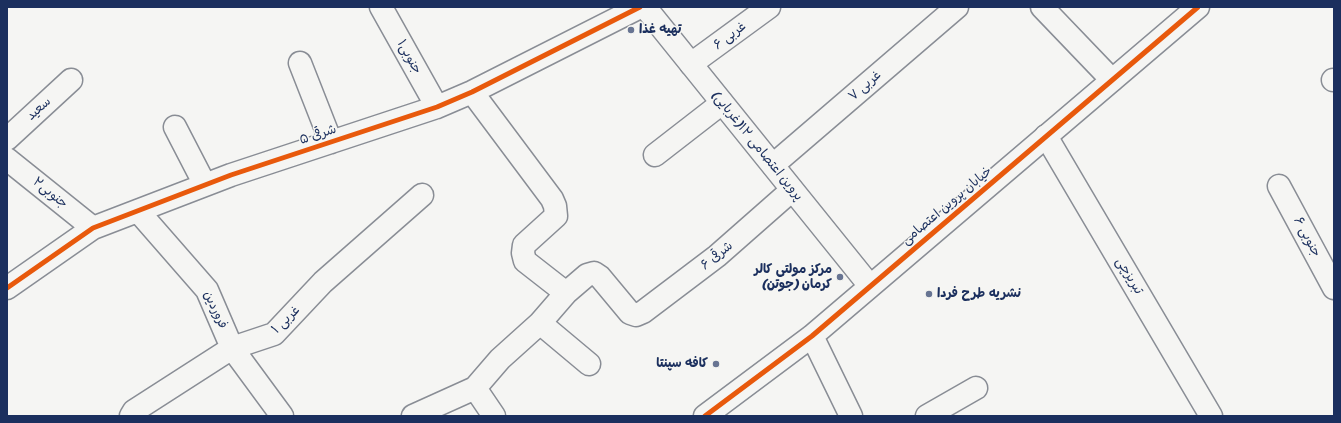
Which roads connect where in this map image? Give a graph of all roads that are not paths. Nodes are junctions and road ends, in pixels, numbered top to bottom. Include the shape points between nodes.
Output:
1 (381, 7) edge
2 (640, 7) edge
3 (645, 7) edge
4 (769, 7) edge
5 (957, 7) edge
6 (1042, 7) edge
7 (1198, 7) edge
8 (300, 63) dead end
9 (691, 64) junction
10 (71, 80) dead end
11 (1112, 80) junction
12 (472, 92) junction
13 (722, 103) junction
14 (437, 107) junction
15 (175, 127) dead end
16 (1046, 136) junction
17 (7, 139) edge
18 (331, 142) junction
19 (655, 155) dead end
20 (7, 159) edge
21 (773, 166) junction
22 (205, 185) junction
23 (1279, 186) dead end
24 (792, 190) junction
25 (422, 195) dead end
26 (138, 210) junction
27 (93, 228) junction
28 (870, 286) junction
29 (7, 288) edge
30 (1334, 288) edge
31 (566, 293) junction
32 (540, 323) junction
33 (812, 336) junction
34 (232, 348) junction
35 (588, 364) dead end
36 (475, 388) junction
37 (976, 388) dead end
38 (131, 416) edge
39 (282, 416) edge
40 (413, 416) edge
41 (494, 416) edge
42 (705, 416) edge
43 (851, 416) edge
44 (927, 416) edge
45 (1211, 416) edge

1 - 14 street, جنوبی۱
2 - 12 street, شرقی ۵
3 - 9 street, پروین اعتصامی ۱۲(غربایی)
4 - 9 street, غربی ۶
5 - 21 street, غربی ۷
6 - 11 street
7 - 11 street, خیابان پروین اعتصامی
8 - 18 street
9 - 13 street, پروین اعتصامی ۱۲(غربایی)
10 - 17 street, سعید
11 - 16 street, خیابان پروین اعتصامی
12 - 14 street, شرقی ۵
12 - 31 street via 554,203 556,216 524,245 523,253 525,260
13 - 19 street
13 - 21 street, پروین اعتصامی ۱۲(غربایی)
14 - 18 street, شرقی ۵
15 - 22 street
16 - 28 street, خیابان پروین اعتصامی
16 - 45 street, تبریزچی
18 - 22 street, شرقی ۵
20 - 27 street, جنوبی۲
21 - 24 street, پروین اعتصامی ۱۲(غربایی)
22 - 26 street, شرقی ۵
23 - 30 street, جنوبی ۶
24 - 28 street, پروین اعتصامی ۱۲(غربایی)
24 - 31 street, شرقی ۶ via 717,256 643,312 636,315 630,313 594,273
25 - 34 street, غربی ۱ via 323,282 274,334
26 - 27 street, شرقی ۵
26 - 34 street, فروردین via 207,290
27 - 29 street, شرقی ۵
28 - 33 street, خیابان پروین اعتصامی
31 - 32 street
32 - 35 street
32 - 36 street via 500,359
33 - 42 street, خیابان پروین اعتصامی
33 - 43 street
34 - 38 street, غربی ۱ via 134,411
34 - 39 street, فروردین
36 - 40 street
36 - 41 street
37 - 44 street

